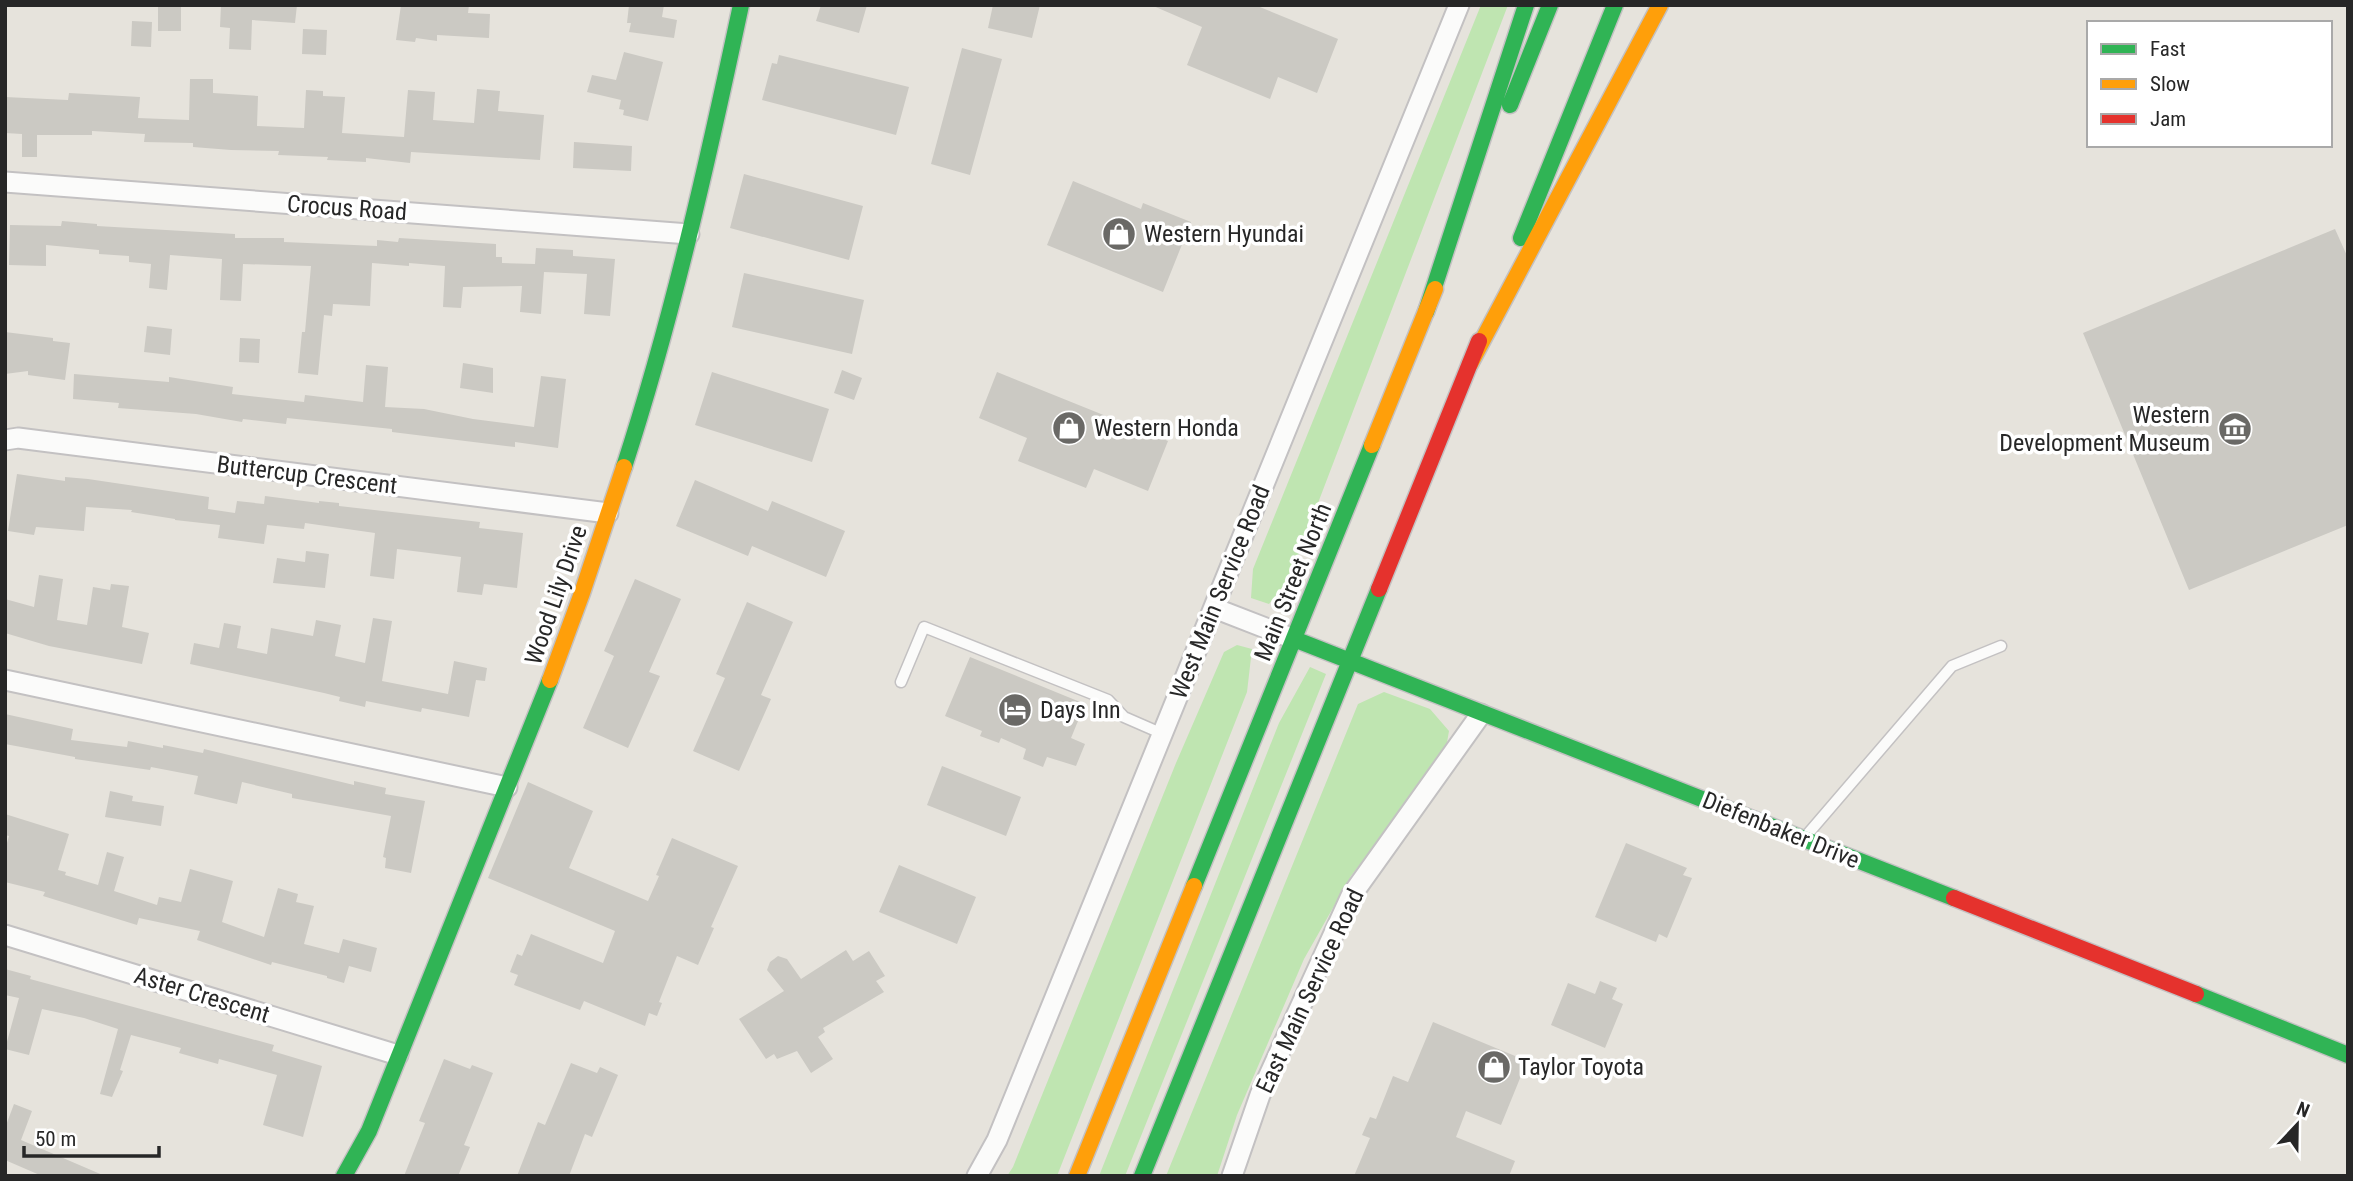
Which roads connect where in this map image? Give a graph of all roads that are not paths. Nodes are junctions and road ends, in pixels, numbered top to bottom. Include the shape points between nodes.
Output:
1 (741, 5) edge
2 (1459, 5) edge
3 (1526, 5) edge
4 (1550, 5) edge
5 (1615, 5) edge
6 (1660, 5) edge
7 (5, 182) edge
8 (689, 234) junction
9 (1426, 312) junction
10 (1470, 364) junction
11 (5, 440) edge
12 (608, 513) junction
13 (1214, 608) junction
14 (1294, 639) junction
15 (2001, 646) dead end
16 (1349, 661) junction
17 (5, 680) edge
18 (901, 682) dead end
19 (1481, 713) junction
20 (1163, 734) junction
21 (507, 787) junction
22 (1803, 839) junction
23 (5, 935) edge
24 (398, 1055) junction
25 (2348, 1055) edge
26 (344, 1176) edge
27 (977, 1176) edge
28 (1077, 1176) edge
29 (1142, 1176) edge
30 (1232, 1176) edge

1 - 8 main road, Wood Lily Drive
2 - 13 street, West Main Service Road
3 - 9 main road
4 - 9 main road, Main Street North
5 - 10 main road
6 - 10 main road
7 - 8 street, Crocus Road
8 - 12 main road, Wood Lily Drive via 648,393
9 - 14 main road, Main Street North
10 - 16 main road
11 - 12 street, Buttercup Crescent via 18,438
12 - 21 main road, Wood Lily Drive
13 - 14 street, Diefenbaker Drive
13 - 20 street, West Main Service Road
14 - 16 main road, Diefenbaker Drive
14 - 28 main road, Main Street North
15 - 22 lane via 1952,666
16 - 19 main road, Diefenbaker Drive
16 - 29 main road
17 - 21 street
18 - 20 lane via 924,627 1108,699 1124,717
19 - 22 main road, Diefenbaker Drive
19 - 30 street, East Main Service Road via 1351,896 1260,1095
20 - 27 street, West Main Service Road via 997,1140
21 - 24 main road, Wood Lily Drive
22 - 25 main road, Diefenbaker Drive
23 - 24 street, Aster Crescent
24 - 26 main road, Wood Lily Drive via 365,1140

